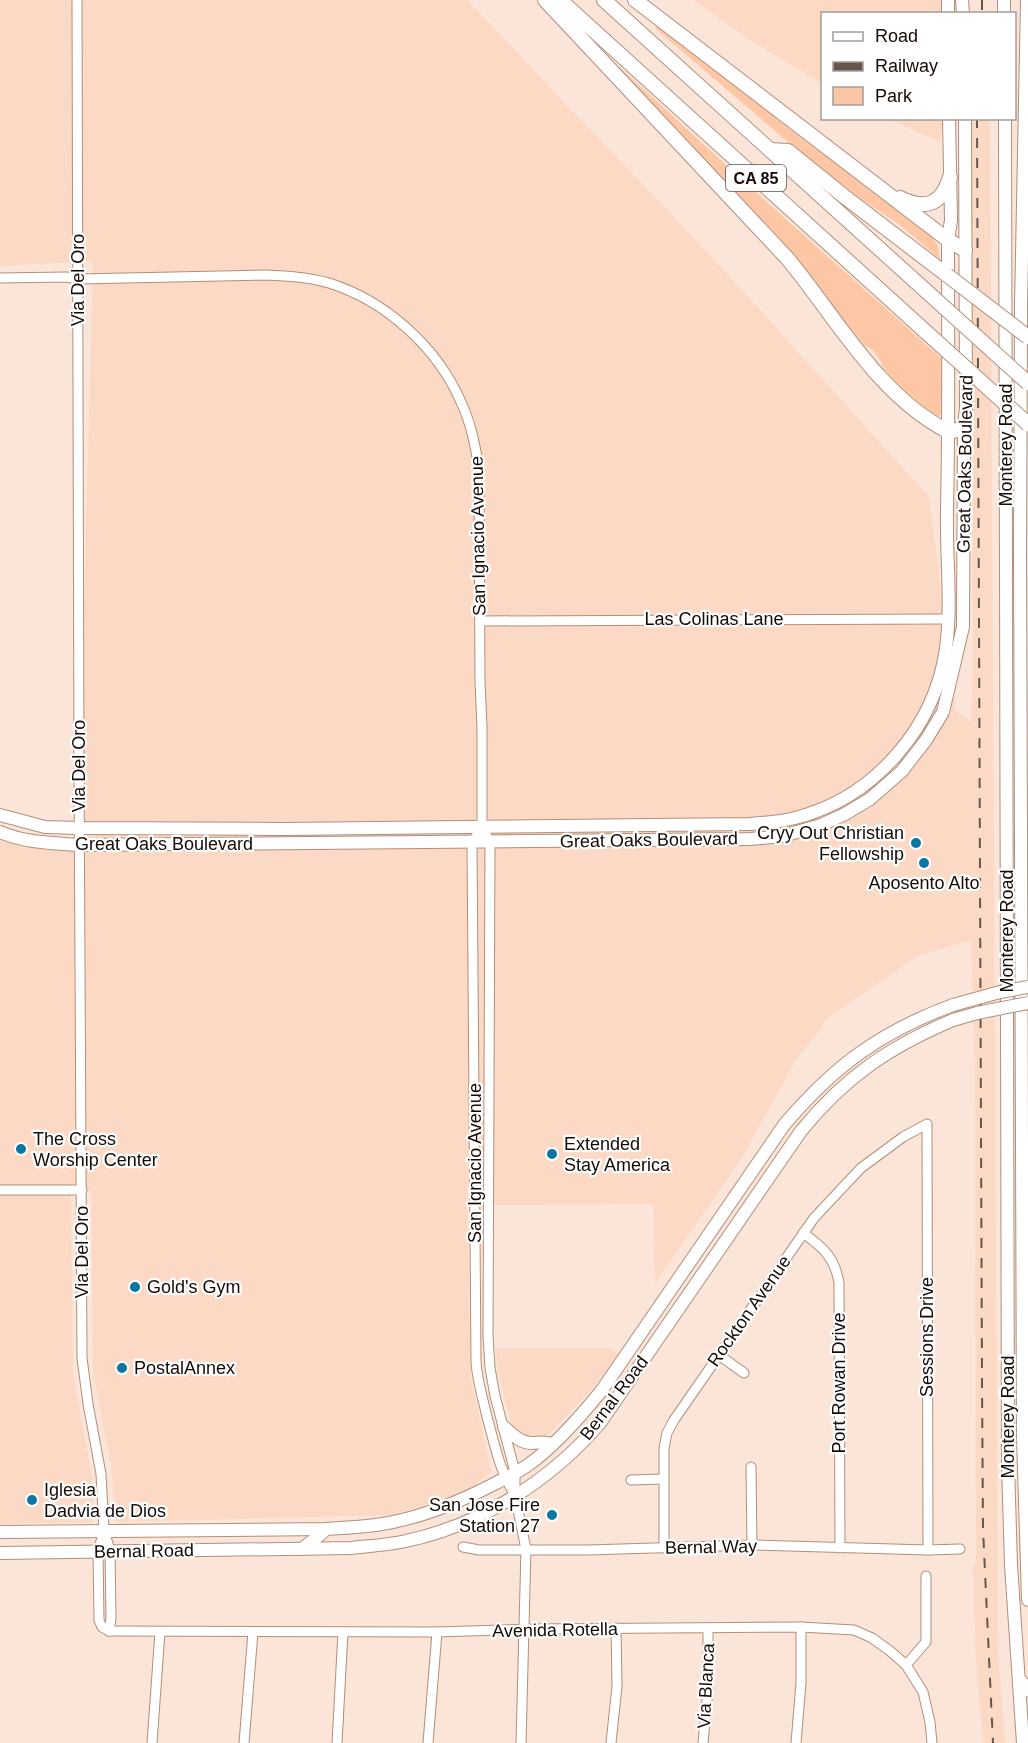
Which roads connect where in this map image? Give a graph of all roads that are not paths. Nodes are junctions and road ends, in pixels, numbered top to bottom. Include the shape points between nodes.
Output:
1 (77, 0) edge
2 (545, 0) edge
3 (560, 0) edge
4 (604, 0) edge
5 (635, 0) edge
6 (1027, 0) edge
7 (949, 120) edge
8 (964, 120) edge
9 (1005, 120) edge
10 (770, 150) junction
11 (950, 177) junction
12 (881, 188) junction
13 (948, 240) junction
14 (965, 250) junction
15 (1025, 258) edge
16 (0, 278) edge
17 (78, 279) junction
18 (1028, 337) edge
19 (1028, 383) edge
20 (1028, 424) edge
21 (964, 428) junction
22 (949, 432) junction
23 (948, 619) junction
24 (480, 621) junction
25 (958, 651) junction
26 (1025, 800) edge
27 (0, 815) edge
28 (666, 825) junction
29 (482, 826) junction
30 (79, 828) junction
31 (284, 829) junction
32 (0, 832) edge
33 (1006, 833) junction
34 (1025, 833) edge
35 (666, 840) junction
36 (472, 843) junction
37 (490, 843) junction
38 (278, 844) junction
39 (80, 845) junction
40 (1025, 863) edge
41 (1028, 987) edge
42 (1028, 1003) edge
43 (1007, 1037) junction
44 (1025, 1039) edge
45 (1025, 1067) edge
46 (927, 1124) joint
47 (1025, 1171) edge
48 (0, 1190) edge
49 (82, 1190) junction
50 (802, 1233) junction
51 (475, 1247) junction
52 (489, 1251) junction
53 (1025, 1253) edge
54 (1008, 1254) junction
55 (719, 1355) junction
56 (744, 1373) dead end
57 (504, 1427) junction
58 (552, 1444) junction
59 (751, 1467) dead end
60 (510, 1475) junction
61 (663, 1479) junction
62 (632, 1480) dead end
63 (515, 1496) junction
64 (1026, 1500) edge
65 (326, 1529) junction
66 (104, 1530) junction
67 (0, 1532) edge
68 (752, 1545) junction
69 (463, 1547) dead end
70 (664, 1548) junction
71 (840, 1548) junction
72 (525, 1549) junction
73 (960, 1549) dead end
74 (302, 1550) junction
75 (928, 1550) junction
76 (104, 1551) junction
77 (0, 1553) edge
78 (926, 1576) dead end
79 (1028, 1600) edge
80 (801, 1627) junction
81 (616, 1628) junction
82 (708, 1628) junction
83 (524, 1630) junction
84 (109, 1631) joint
85 (160, 1632) junction
86 (253, 1632) junction
87 (343, 1632) junction
88 (436, 1632) junction
89 (906, 1665) junction
90 (1017, 1676) junction
91 (1028, 1692) edge
92 (152, 1743) edge
93 (244, 1743) edge
94 (337, 1743) edge
95 (428, 1743) edge
96 (521, 1743) edge
97 (611, 1743) edge
98 (703, 1743) edge
99 (796, 1743) edge
100 (932, 1743) edge
101 (1023, 1743) edge

1 - 17 street, Via Del Oro
2 - 22 highway via 787,258 876,373 928,420
3 - 20 highway, CA 85, bridge
4 - 10 highway, CA 85
5 - 12 highway
6 - 15 main road, Monterey Road
7 - 11 main road, Great Oaks Boulevard
8 - 14 main road, Great Oaks Boulevard
9 - 33 main road, Monterey Road
10 - 18 highway, bridge via 788,151
10 - 19 highway, CA 85, bridge
11 - 12 highway via 943,195 927,204 907,201
11 - 13 main road, Great Oaks Boulevard
12 - 13 highway
13 - 14 highway
13 - 22 main road, Great Oaks Boulevard
14 - 21 main road, Great Oaks Boulevard
15 - 26 main road, Monterey Road via 1020,591
16 - 17 street, San Ignacio Avenue
17 - 24 street, San Ignacio Avenue via 293,276 354,293 398,320 418,338 450,379 473,436 479,468
17 - 30 street, Via Del Oro
21 - 22 highway
21 - 25 main road, Great Oaks Boulevard via 963,627
22 - 23 main road, Great Oaks Boulevard
23 - 24 street, Las Colinas Lane
23 - 25 main road via 955,625 954,645
23 - 28 main road, Great Oaks Boulevard via 943,667 925,715 900,753 861,787 795,818 769,823
24 - 29 street, San Ignacio Avenue
25 - 35 main road, Great Oaks Boulevard via 943,713 902,771 870,799 836,819 783,836
26 - 34 main road, Monterey Road
27 - 30 main road, Great Oaks Boulevard via 45,827
28 - 29 main road, Great Oaks Boulevard
28 - 35 main road
29 - 31 main road, Great Oaks Boulevard
29 - 36 street
29 - 37 street, San Ignacio Avenue
30 - 31 main road, Great Oaks Boulevard
30 - 39 street, Via Del Oro
31 - 38 main road
32 - 39 main road, Great Oaks Boulevard via 43,843
33 - 34 main road
33 - 43 main road, Monterey Road
34 - 40 main road, Monterey Road
35 - 37 main road, Great Oaks Boulevard
36 - 37 main road, Great Oaks Boulevard
36 - 38 main road, Great Oaks Boulevard
36 - 51 street, San Ignacio Avenue
37 - 52 street, San Ignacio Avenue
38 - 39 main road, Great Oaks Boulevard
39 - 49 street, Via Del Oro
40 - 44 main road, Monterey Road
41 - 58 main road, Bernal Road, bridge via 953,1005 919,1018 841,1066 806,1099 784,1125 602,1390
42 - 63 main road, Bernal Road, bridge via 953,1020 912,1038 855,1076 825,1103 796,1139 600,1423 564,1460
43 - 44 main road
43 - 54 main road, Monterey Road
44 - 45 main road, Monterey Road
45 - 47 main road, Monterey Road
46 - 50 street, Rockton Avenue via 861,1168
46 - 75 street, Sessions Drive
47 - 53 main road, Monterey Road
48 - 49 street
49 - 66 street, Via Del Oro via 84,1377 101,1474
50 - 55 street, Rockton Avenue
50 - 71 street, Port Rowan Drive via 828,1254 839,1283
51 - 52 street
51 - 60 street, San Ignacio Avenue via 476,1369 487,1414
52 - 57 street, San Ignacio Avenue via 490,1368
53 - 54 street
53 - 64 main road, Monterey Road
54 - 90 main road, Monterey Road via 1009,1487
55 - 56 street
55 - 61 street, Rockton Avenue via 667,1433
57 - 58 main road via 518,1440
57 - 60 street, San Ignacio Avenue
58 - 60 main road, Bernal Road
59 - 68 street
60 - 63 street, San Ignacio Avenue
60 - 65 main road, Bernal Road via 460,1501 415,1517
61 - 62 street
61 - 70 street, Rockton Avenue
63 - 72 street, San Ignacio Avenue
63 - 74 main road, Bernal Road via 463,1522 406,1541
64 - 79 main road, Monterey Road
65 - 66 main road, Bernal Road
65 - 74 main road
66 - 67 main road, Bernal Road
66 - 76 street, Via Del Oro
68 - 70 street, Bernal Way
68 - 71 street, Bernal Way
69 - 72 street, Bernal Way
70 - 72 street, Bernal Way
71 - 75 street, Bernal Way
72 - 83 street, San Ignacio Avenue
73 - 75 street, Bernal Way
74 - 76 main road, Bernal Road
76 - 77 main road, Bernal Road
76 - 84 street, Via Del Oro
78 - 89 street via 926,1642
80 - 82 street, Avenida Rotella
80 - 89 street, Avenida Rotella via 854,1630 890,1650
80 - 99 street
81 - 82 street, Avenida Rotella
81 - 83 street, Avenida Rotella
81 - 97 street via 617,1686
82 - 98 street, Via Blanca
83 - 88 street, Avenida Rotella
83 - 96 street, San Ignacio Avenue
84 - 85 street, Avenida Rotella
85 - 86 street, Avenida Rotella
85 - 92 street
86 - 87 street, Avenida Rotella
86 - 93 street
87 - 88 street, Avenida Rotella
87 - 94 street
88 - 95 street
89 - 100 street, Avenida Rotella via 923,1692
90 - 91 street
90 - 101 main road, Monterey Road

